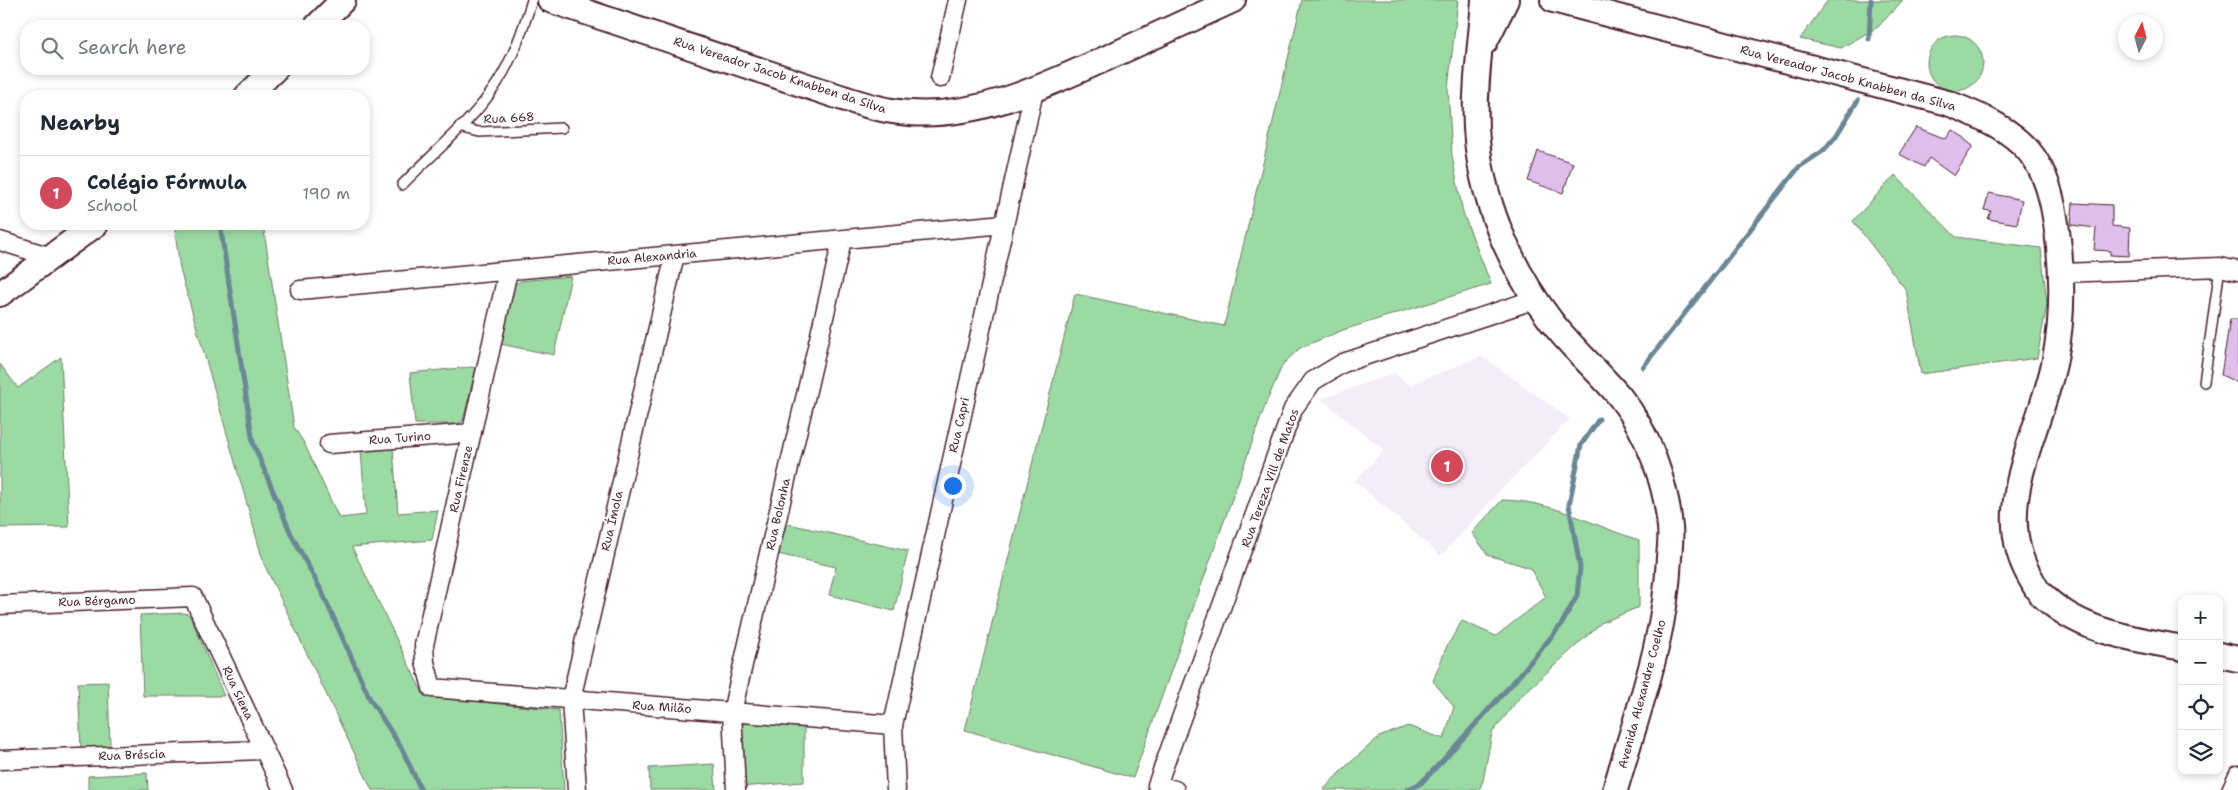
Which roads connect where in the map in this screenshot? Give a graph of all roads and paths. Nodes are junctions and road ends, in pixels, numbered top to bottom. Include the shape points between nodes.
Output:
1 (343, 0) edge
2 (532, 0) edge
3 (550, 0) edge
4 (958, 0) edge
5 (1233, 0) edge
6 (1484, 0) edge
7 (1506, 0) edge
8 (1554, 0) edge
9 (323, 20) edge
10 (1480, 53) junction
11 (269, 75) edge
12 (940, 78) dead end
13 (253, 90) edge
14 (1034, 91) junction
15 (459, 127) junction
16 (562, 128) dead end
17 (402, 185) dead end
18 (1004, 224) junction
19 (88, 230) edge
20 (842, 240) junction
21 (0, 241) edge
22 (675, 255) junction
23 (51, 257) junction
24 (2220, 267) junction
25 (508, 271) junction
26 (2238, 271) edge
27 (2062, 273) junction
28 (300, 290) dead end
29 (0, 294) edge
30 (1536, 299) junction
31 (2204, 382) dead end
32 (472, 433) junction
33 (329, 444) dead end
34 (193, 597) joint
35 (0, 605) edge
36 (2178, 647) edge
37 (2223, 656) edge
38 (2238, 659) edge
39 (432, 688) joint
40 (571, 699) junction
41 (732, 712) junction
42 (893, 725) junction
43 (264, 750) junction
44 (0, 760) edge
45 (2238, 775) edge
46 (283, 790) edge
47 (577, 790) edge
48 (736, 790) edge
49 (896, 790) edge
50 (1175, 790) edge
51 (1615, 790) edge
52 (2232, 790) edge

1 - 9 main road
2 - 15 lane via 521,35 496,84 474,114
3 - 14 main road, Rua Vereador Jacob Knabben da Silva via 884,110 911,114 942,113
4 - 12 street
5 - 14 main road, Rua Vereador Jacob Knabben da Silva
6 - 10 main road, Avenida Alexandre Coelho
7 - 10 main road, Avenida Alexandre Coelho
8 - 27 main road, Rua Vereador Jacob Knabben da Silva via 1948,103 2003,127 2029,149 2043,172 2056,223
10 - 30 main road, Avenida Alexandre Coelho via 1476,128 1481,171 1501,235
11 - 13 main road
14 - 18 street, Rua Capri
15 - 16 lane, Rua 668 via 479,132
15 - 17 lane
18 - 20 street, Rua Alexandria
18 - 42 street, Rua Capri
19 - 23 main road
20 - 22 street, Rua Alexandria
20 - 41 street, Rua Bolonha
21 - 23 street
22 - 25 street, Rua Alexandria
22 - 40 street, Rua Ímola
23 - 29 main road
24 - 26 street
24 - 27 street
24 - 31 lane
25 - 28 street, Rua Alexandria
25 - 32 street, Rua Firenze
27 - 36 main road, Rua Vereador Jacob Knabben da Silva via 2058,342 2049,385 2022,472 2014,520 2016,545 2038,592 2056,608 2106,633
30 - 50 street, Rua Tereza Vill de Matos via 1343,363 1313,381 1293,409 1157,785
30 - 51 main road, Avenida Alexandre Coelho via 1550,321 1620,397 1638,423 1664,492 1670,528 1668,580 1656,648
32 - 33 street, Rua Turino
32 - 39 street, Rua Firenze via 424,646
34 - 35 street, Rua Bérgamo
34 - 43 street, Rua Siena
37 - 38 main road
39 - 40 street, Rua Milão
40 - 41 street, Rua Milão
40 - 47 street, Rua Ímola
41 - 42 street, Rua Milão
41 - 48 street, Rua Bolonha
42 - 49 street, Rua Capri
43 - 44 street, Rua Bréscia
43 - 46 street, Rua Siena
45 - 52 street

